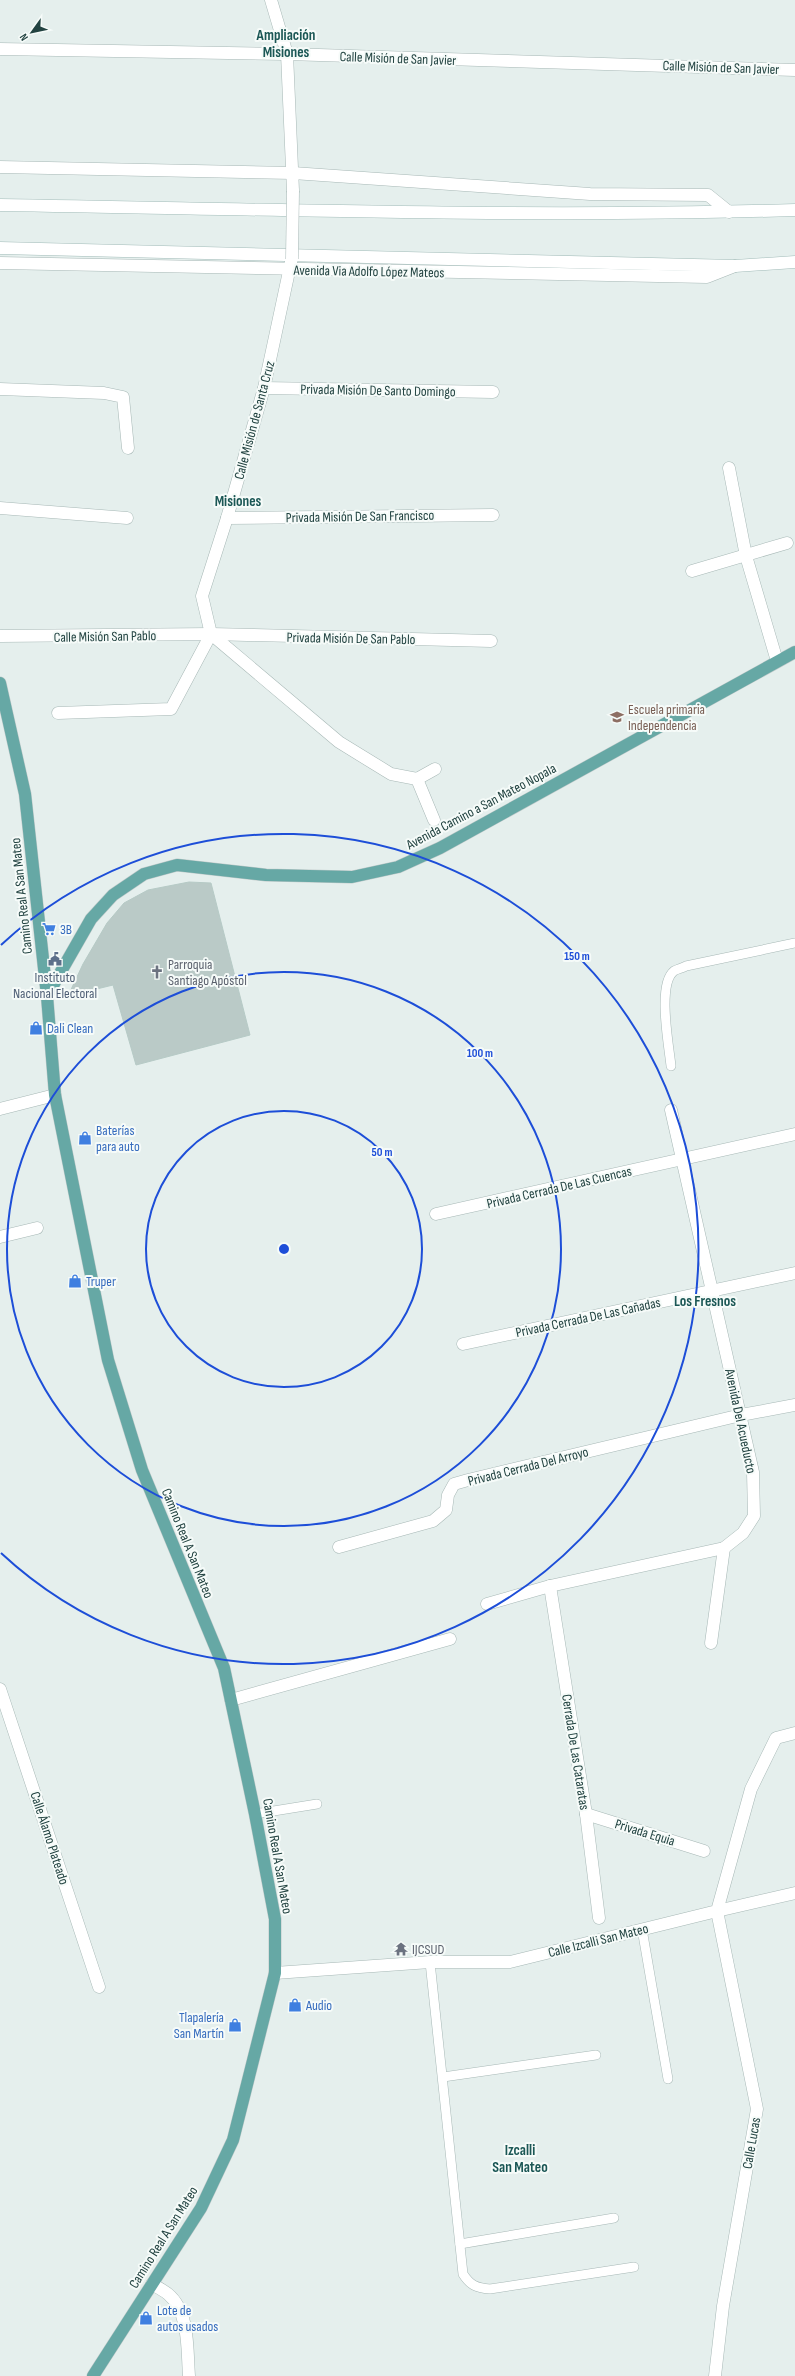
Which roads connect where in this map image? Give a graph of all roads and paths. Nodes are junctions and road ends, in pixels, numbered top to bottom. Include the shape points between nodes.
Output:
1 (271, 0) edge
2 (0, 49) edge
3 (287, 54) junction
4 (795, 70) edge
5 (0, 167) edge
6 (293, 174) junction
7 (0, 205) edge
8 (795, 210) edge
9 (729, 212) junction
10 (0, 248) edge
11 (795, 262) edge
12 (0, 263) edge
13 (291, 264) junction
14 (735, 266) junction
15 (264, 388) junction
16 (0, 389) edge
17 (493, 392) dead end
18 (128, 448) dead end
19 (729, 468) dead end
20 (0, 508) edge
21 (493, 515) dead end
22 (127, 518) dead end
23 (227, 518) junction
24 (787, 543) dead end
25 (746, 556) junction
26 (692, 571) dead end
27 (211, 634) junction
28 (0, 636) edge
29 (491, 641) dead end
30 (795, 652) edge
31 (777, 661) junction
32 (0, 683) edge
33 (58, 713) dead end
34 (435, 769) dead end
35 (417, 779) junction
36 (434, 820) dead end
37 (795, 943) edge
38 (47, 996) junction
39 (670, 1066) dead end
40 (55, 1094) junction
41 (0, 1109) edge
42 (671, 1110) dead end
43 (795, 1134) edge
44 (682, 1159) junction
45 (436, 1214) dead end
46 (37, 1228) dead end
47 (0, 1237) edge
48 (795, 1273) edge
49 (713, 1289) junction
50 (463, 1344) dead end
51 (795, 1405) edge
52 (740, 1415) junction
53 (339, 1547) dead end
54 (724, 1548) junction
55 (550, 1586) junction
56 (487, 1604) dead end
57 (450, 1639) dead end
58 (711, 1643) dead end
59 (0, 1689) edge
60 (231, 1700) junction
61 (795, 1733) edge
62 (317, 1804) dead end
63 (255, 1814) junction
64 (586, 1814) junction
65 (704, 1851) dead end
66 (795, 1893) edge
67 (717, 1911) junction
68 (599, 1918) dead end
69 (642, 1929) junction
70 (430, 1962) junction
71 (275, 1973) junction
72 (99, 1987) dead end
73 (596, 2055) dead end
74 (443, 2077) junction
75 (668, 2079) dead end
76 (614, 2218) dead end
77 (460, 2244) junction
78 (634, 2267) dead end
79 (152, 2284) junction
80 (93, 2376) edge
81 (189, 2376) edge
82 (715, 2376) edge

1 - 3 street, Calle Misión de Santa Cruz
2 - 3 street, Calle Misión de San Javier
3 - 4 street, Calle Misión de San Javier
3 - 6 street, Calle Misión de Santa Cruz
5 - 6 street
6 - 9 street via 590,194 708,195
6 - 13 street, Calle Misión de Santa Cruz, bridge
7 - 9 street
8 - 9 street
10 - 14 street, Avenida Via Adolfo López Mateos
11 - 14 street, Avenida Via Adolfo López Mateos
12 - 13 street, Avenida Via Adolfo López Mateos
13 - 14 street, Avenida Via Adolfo López Mateos via 707,277
13 - 15 street, Calle Misión de Santa Cruz
15 - 17 street, Privada Misión De Santo Domingo
15 - 23 street, Calle Misión de Santa Cruz
16 - 18 street via 104,393 123,397
19 - 25 street
20 - 22 street
21 - 23 street, Privada Misión De San Francisco
23 - 27 street, Calle Misión de Santa Cruz via 202,596
24 - 25 street
25 - 26 street
25 - 31 street
27 - 28 street, Calle Misión San Pablo
27 - 29 street, Privada Misión De San Pablo
27 - 33 street via 171,708
27 - 35 street via 339,742 391,774
30 - 31 main road, Avenida Camino a San Mateo Nopala
31 - 38 main road, Avenida Camino a San Mateo Nopala via 440,848 398,867 352,877 266,875 177,865 144,874 113,895 91,919
32 - 38 main road, Camino Real A San Mateo via 25,794
34 - 35 street
35 - 36 street
37 - 39 lane via 686,966 674,971 667,982 665,996
38 - 40 main road, Camino Real A San Mateo
40 - 41 street
40 - 60 main road, Camino Real A San Mateo via 108,1360 142,1470 224,1668
42 - 44 street, Avenida Del Acueducto
43 - 44 street, Privada Cerrada De Las Cuencas
44 - 45 street, Privada Cerrada De Las Cuencas
44 - 49 street, Avenida Del Acueducto
46 - 47 street
48 - 49 street, Privada Cerrada De Las Cañadas
49 - 50 street, Privada Cerrada De Las Cañadas
49 - 52 street, Avenida Del Acueducto
51 - 52 street
52 - 53 street, Privada Cerrada Del Arroyo via 454,1484 448,1495 446,1510 433,1521
52 - 54 street, Avenida Del Acueducto via 753,1472 754,1516 742,1533
54 - 55 street, Avenida Del Acueducto
54 - 58 street
55 - 56 street, Avenida Del Acueducto
55 - 64 street, Cerrada De Las Cataratas
57 - 60 street
59 - 72 street, Calle Álamo Plateado
60 - 63 main road, Camino Real A San Mateo
61 - 67 street via 776,1738 751,1790
62 - 63 lane
63 - 71 main road, Camino Real A San Mateo via 275,1919
64 - 65 street, Privada Equia
64 - 68 street, Cerrada De Las Cataratas
66 - 67 street, Calle Izcalli San Mateo
67 - 69 street, Calle Izcalli San Mateo
67 - 82 street, Calle Lucas via 757,2109 723,2306
69 - 70 street, Calle Izcalli San Mateo via 510,1962
69 - 75 lane
70 - 71 street, Calle Izcalli San Mateo
70 - 74 lane
71 - 79 main road, Camino Real A San Mateo via 233,2140 202,2208
73 - 74 lane
74 - 77 lane
76 - 77 lane
77 - 78 lane via 463,2274 468,2282 478,2288 490,2289
79 - 80 main road, Camino Real A San Mateo
79 - 81 street via 168,2294 184,2320

